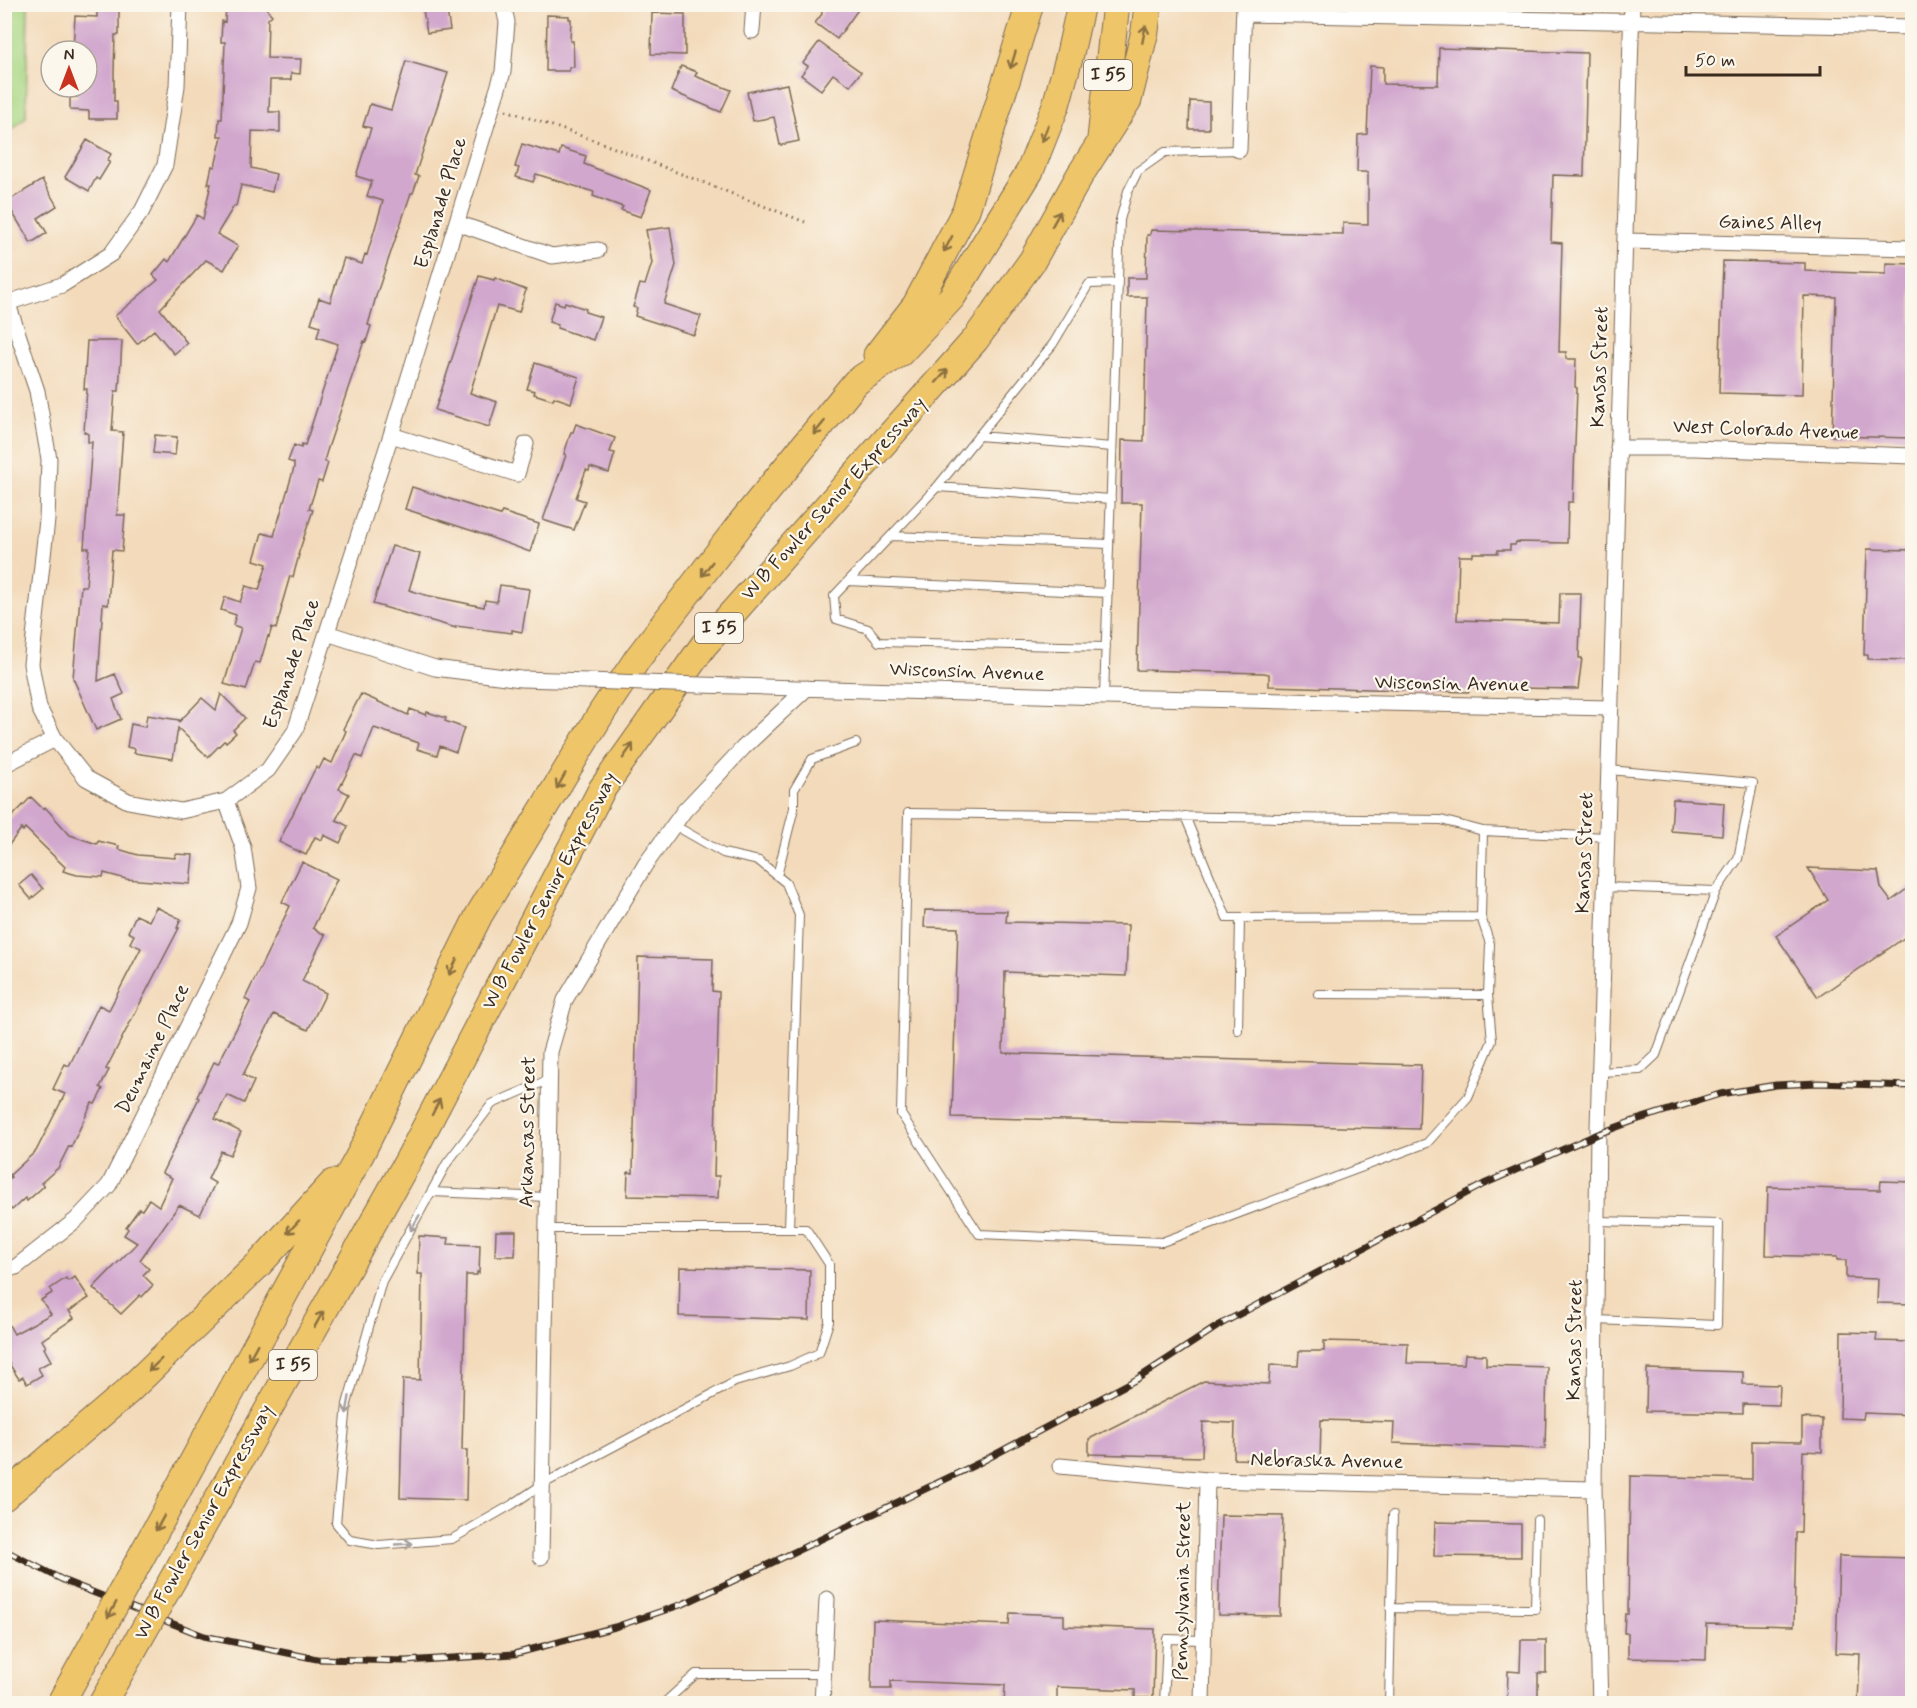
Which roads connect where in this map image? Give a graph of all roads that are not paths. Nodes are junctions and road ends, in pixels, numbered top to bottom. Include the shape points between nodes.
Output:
1 (180, 4) edge
2 (503, 4) edge
3 (754, 4) edge
4 (1030, 4) edge
5 (1081, 4) edge
6 (1116, 4) edge
7 (1148, 4) edge
8 (1632, 4) edge
9 (1244, 9) edge
10 (1632, 23) junction
11 (1912, 27) edge
12 (752, 31) dead end
13 (1100, 145) junction
14 (1239, 150) joint
15 (457, 223) junction
16 (1626, 241) junction
17 (1912, 248) edge
18 (598, 250) dead end
19 (1118, 283) junction
20 (6, 304) edge
21 (856, 382) junction
22 (391, 435) junction
23 (978, 436) junction
24 (526, 444) dead end
25 (1112, 447) junction
26 (1618, 448) junction
27 (1912, 456) edge
28 (937, 487) junction
29 (1111, 499) junction
30 (891, 536) junction
31 (1109, 544) junction
32 (848, 581) junction
33 (1108, 593) junction
34 (327, 633) junction
35 (1106, 647) junction
36 (807, 688) junction
37 (1104, 698) junction
38 (1611, 708) junction
39 (55, 739) junction
40 (856, 743) dead end
41 (4, 765) edge
42 (1609, 770) junction
43 (226, 801) junction
44 (1185, 816) junction
45 (674, 825) junction
46 (1483, 831) junction
47 (1607, 837) junction
48 (777, 876) junction
49 (1605, 887) junction
50 (1716, 891) junction
51 (1481, 917) junction
52 (1240, 918) junction
53 (1318, 994) dead end
54 (1488, 995) junction
55 (1238, 1030) dead end
56 (1599, 1072) junction
57 (550, 1079) junction
58 (361, 1153) junction
59 (432, 1192) junction
60 (547, 1197) junction
61 (1597, 1221) junction
62 (547, 1228) junction
63 (789, 1229) junction
64 (4, 1270) edge
65 (1596, 1320) junction
66 (1060, 1466) dead end
67 (1207, 1480) junction
68 (543, 1484) junction
69 (1594, 1489) junction
70 (7, 1495) edge
71 (1393, 1515) dead end
72 (1537, 1520) dead end
73 (541, 1557) dead end
74 (826, 1599) dead end
75 (1390, 1608) junction
76 (1203, 1640) junction
77 (823, 1674) junction
78 (60, 1704) edge
79 (102, 1704) edge
80 (663, 1704) edge
81 (822, 1704) edge
82 (1164, 1704) edge
83 (1202, 1704) edge
84 (1389, 1704) edge
85 (1600, 1704) edge

1 - 20 street via 177,86 165,165 142,211 111,254 62,285
2 - 15 street, Esplanade Place via 507,22 503,72
3 - 12 street
4 -> 21 highway via 966,210 916,305
5 -> 21 highway, W B Fowler Senior Expressway / I 55 via 1056,105 1030,171 952,297 900,353
6 - 13 highway, W B Fowler Senior Expressway / I 55
13 -> 7 highway via 1128,100
8 - 10 street, Kansas Street
9 - 10 street
9 - 14 street
10 - 11 street
10 - 16 street, Kansas Street
79 -> 13 highway, W B Fowler Senior Expressway / I 55, bridge via 409,1159 602,789 704,645 975,340 1032,261
14 - 19 lane via 1165,152 1138,171 1120,220
15 - 18 street via 552,256
15 - 22 street, Esplanade Place
16 - 17 street, Gaines Alley
16 - 26 street, Kansas Street
19 - 23 lane via 1089,284 1053,344
19 - 25 lane
20 - 39 street, Esplanade Place via 37,391 49,459 47,520 31,664 39,708
21 -> 58 highway, W B Fowler Senior Expressway / I 55 via 742,522 638,658 602,712 479,915
22 - 24 street via 517,474
22 - 34 street, Esplanade Place
23 - 25 lane
23 - 28 lane
25 - 29 lane
26 - 27 street, West Colorado Avenue
26 - 38 street, Kansas Street
28 - 29 lane
28 - 30 lane
29 - 31 lane
30 - 31 lane
30 - 32 lane
31 - 33 lane
32 - 33 lane
32 - 35 lane via 834,596 836,620 868,629 879,642
33 - 35 lane
34 - 36 street, Wisconsin Avenue, bridge via 435,668 521,679
34 - 43 street, Esplanade Place via 296,731 268,770
35 - 37 lane
36 - 37 street, Wisconsin Avenue
36 - 45 street, Arkansas Street via 743,748
37 - 38 street, Wisconsin Avenue
38 - 42 street, Kansas Street
39 - 41 street
39 - 43 street, Esplanade Place via 86,778 129,801 181,811
40 - 48 lane via 812,759 795,790
42 - 47 street, Kansas Street
42 - 50 lane via 1753,783 1738,859
43 - 64 street, Deumaine Place via 243,847 249,888 239,922 109,1185 76,1220 16,1267
44 - 46 lane via 1441,820
44 - 52 lane via 1227,918
44 - 54 lane via 908,813 901,1114 980,1234 1162,1242 1427,1143 1468,1096 1492,1041
45 - 48 lane via 723,852 759,861
45 - 57 street, Arkansas Street via 645,865 565,1000 550,1052
46 - 47 lane
46 - 51 lane
47 - 49 street, Kansas Street
48 - 63 lane via 786,883 799,915
49 - 50 lane
49 - 56 street, Kansas Street
50 - 56 lane via 1656,1055 1640,1070
51 - 52 lane
51 - 54 lane via 1490,944
52 - 55 lane
53 - 54 lane
56 - 61 street, Kansas Street
57 - 59 lane via 492,1104 447,1163
57 - 60 street, Arkansas Street
58 -> 70 highway via 260,1263 144,1376
58 -> 78 highway, W B Fowler Senior Expressway / I 55, bridge
59 - 60 lane
59 -> 68 lane via 382,1281 347,1404 336,1523 350,1540 379,1545 452,1539
60 - 62 street, Arkansas Street
61 - 65 street, Kansas Street
61 - 65 lane via 1719,1224 1717,1325
62 - 63 lane
62 - 68 street, Arkansas Street
63 - 68 lane via 806,1229 830,1264 830,1322 819,1353 735,1382
65 - 69 street, Kansas Street
66 - 67 street, Nebraska Avenue
67 - 69 street, Nebraska Avenue
67 - 76 street, Pennsylvania Street
68 - 73 street, Arkansas Street
69 - 85 street, Kansas Street
71 - 75 lane
72 - 75 lane via 1535,1609
74 - 77 street
75 - 84 lane
76 - 82 lane via 1167,1639
76 - 83 street, Pennsylvania Street
77 - 80 lane via 696,1674
77 - 81 street

